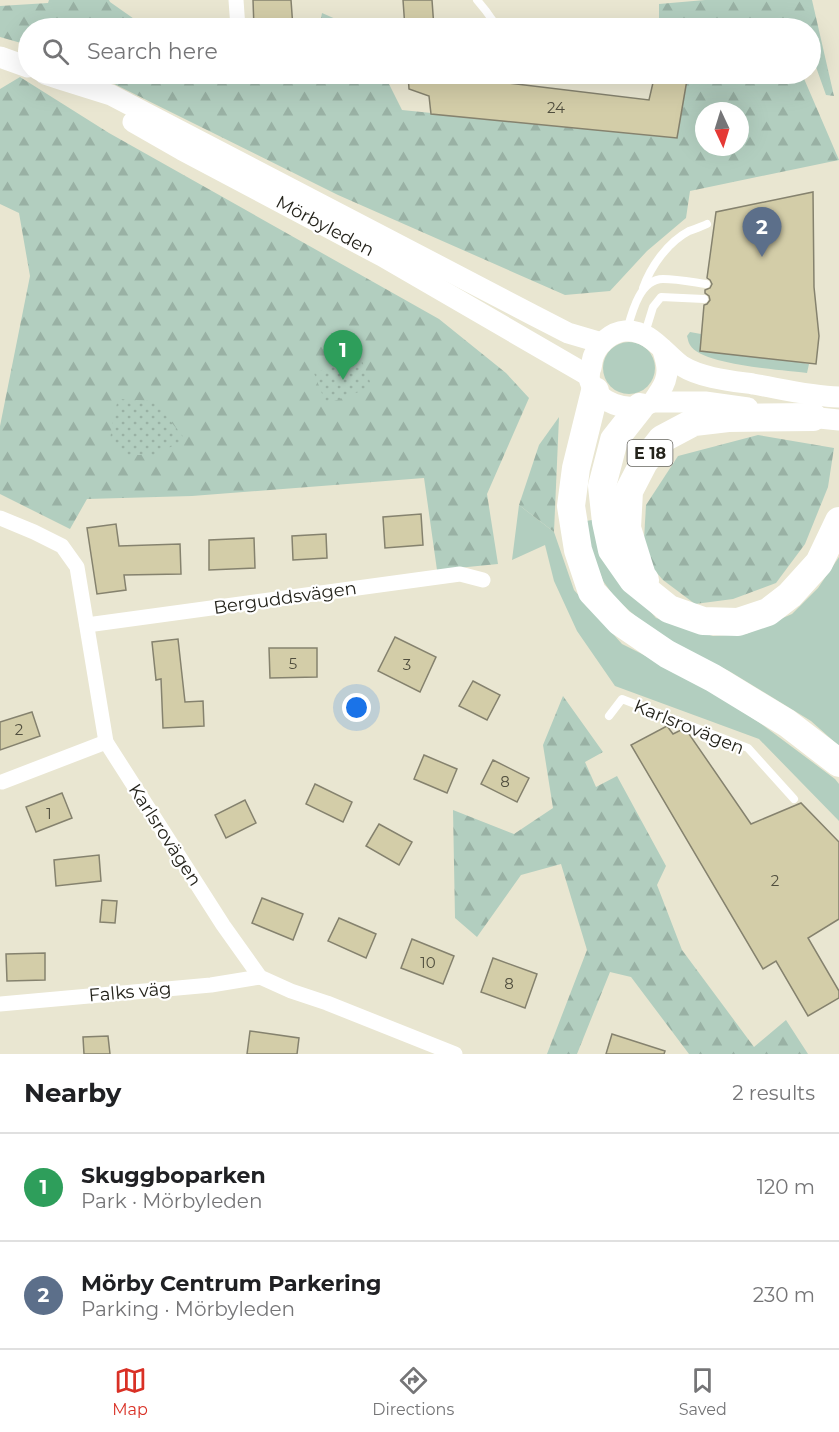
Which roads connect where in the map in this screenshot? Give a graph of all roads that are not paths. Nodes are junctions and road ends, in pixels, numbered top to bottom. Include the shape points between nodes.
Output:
1 (236, 0) edge
2 (477, 0) edge
3 (237, 18) edge
4 (491, 18) edge
5 (0, 57) edge
6 (18, 63) edge
7 (66, 84) edge
8 (77, 84) edge
9 (707, 224) dead end
10 (706, 284) dead end
11 (640, 295) junction
12 (704, 299) dead end
13 (636, 333) junction
14 (602, 343) junction
15 (662, 348) junction
16 (592, 383) junction
17 (839, 397) edge
18 (646, 405) junction
19 (826, 419) edge
20 (0, 518) edge
21 (839, 520) edge
22 (483, 580) dead end
23 (669, 609) junction
24 (87, 625) junction
25 (609, 716) dead end
26 (106, 742) junction
27 (839, 763) edge
28 (2, 782) dead end
29 (794, 799) dead end
30 (260, 977) junction
31 (0, 1004) edge
32 (455, 1054) edge

1 - 3 street
2 - 4 lane
5 - 6 street
7 - 16 street, Mörbyleden via 382,256
8 - 14 street, Mörbyleden via 111,95 568,333
9 - 11 lane via 687,232 666,250 647,276
10 - 11 lane via 661,279
11 - 13 lane via 632,313
12 - 13 lane via 661,297
13 - 14 street via 614,333
13 - 15 street
14 - 16 street via 594,355
15 - 17 street via 684,367 711,377
15 - 18 street via 667,363 666,381
16 - 18 street via 607,401 623,408
16 - 27 highway via 572,507 578,550 592,592 620,622 667,654 787,723
18 - 19 street via 705,402
18 - 23 highway, E 18 via 614,440 602,486 606,522 612,550 633,580
19 - 23 highway, E 18 via 728,418 694,422 662,439 629,491 627,528 642,576
20 - 24 street, Karlsrovägen via 62,546 77,567
21 - 23 highway, E 18 via 819,563 768,612 738,622 703,621
22 - 24 street, Berguddsvägen via 460,574
24 - 26 street, Karlsrovägen
25 - 29 lane, Karlsrovägen via 622,699 748,748
26 - 28 street
26 - 30 street, Karlsrovägen
30 - 31 street, Falks väg
30 - 32 street

